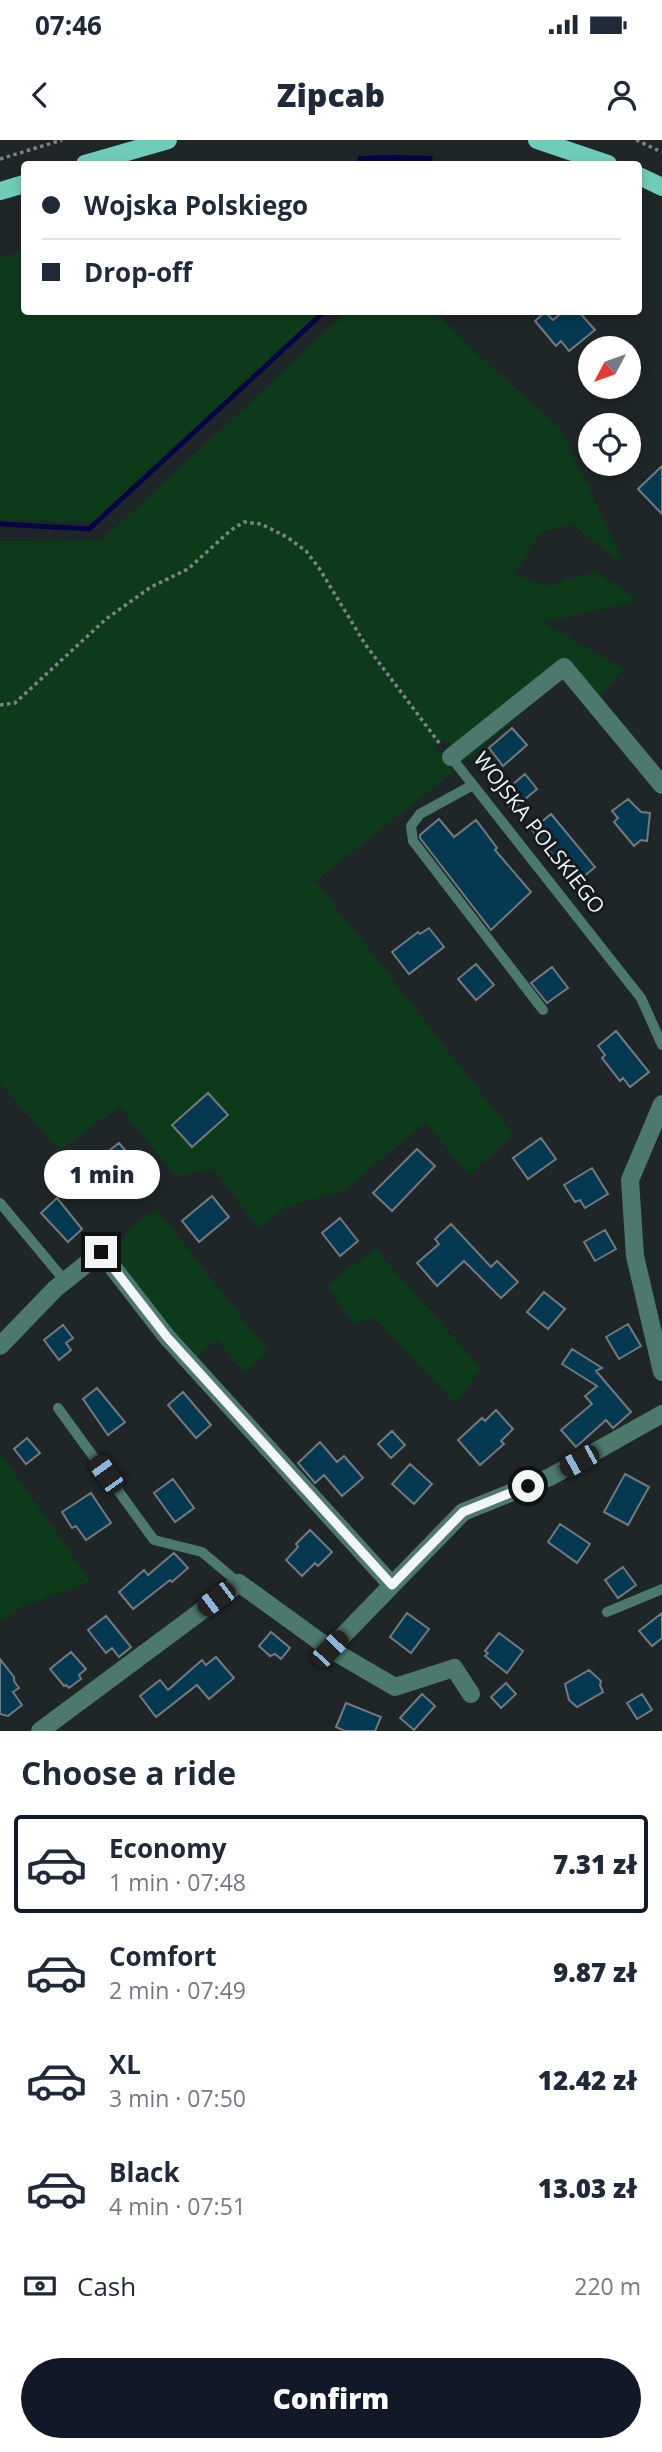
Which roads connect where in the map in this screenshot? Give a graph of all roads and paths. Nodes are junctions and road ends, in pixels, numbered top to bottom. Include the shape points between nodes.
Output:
1 (62, 140) edge
2 (169, 140) edge
3 (537, 140) edge
4 (636, 140) edge
5 (662, 152) edge
6 (0, 159) edge
7 (96, 161) edge
8 (599, 161) edge
9 (642, 177) edge
10 (21, 185) edge
11 (662, 187) edge
12 (0, 191) edge
13 (0, 705) edge
14 (450, 757) junction
15 (662, 785) edge
16 (471, 786) junction
17 (543, 1010) dead end
18 (662, 1045) edge
19 (662, 1104) edge
20 (0, 1203) edge
21 (65, 1281) junction
22 (0, 1346) edge
23 (662, 1372) edge
24 (58, 1408) dead end
25 (662, 1414) edge
26 (240, 1584) junction
27 (392, 1585) junction
28 (662, 1589) edge
29 (607, 1612) dead end
30 (330, 1649) junction
31 (471, 1694) dead end
32 (40, 1731) edge

1 - 6 path
2 - 7 main road
3 - 8 main road
4 - 5 path
9 - 11 main road
10 - 12 main road
13 - 14 path via 15,703 106,619 151,587 188,569 244,522 261,524 306,551 365,644
14 - 15 street, WOJSKA POLSKIEGO via 564,667
14 - 16 lane, WOJSKA POLSKIEGO
16 - 17 lane via 420,814 411,826 413,841
16 - 18 lane, WOJSKA POLSKIEGO via 641,998
19 - 23 street via 630,1180 635,1256
20 - 21 lane
21 - 22 street
21 - 27 street via 101,1252 167,1337
24 - 26 lane via 154,1540 202,1552
25 - 27 street via 550,1477 463,1512
26 - 30 street
26 - 32 street
27 - 30 street
28 - 29 lane
30 - 31 street via 395,1688 454,1668

